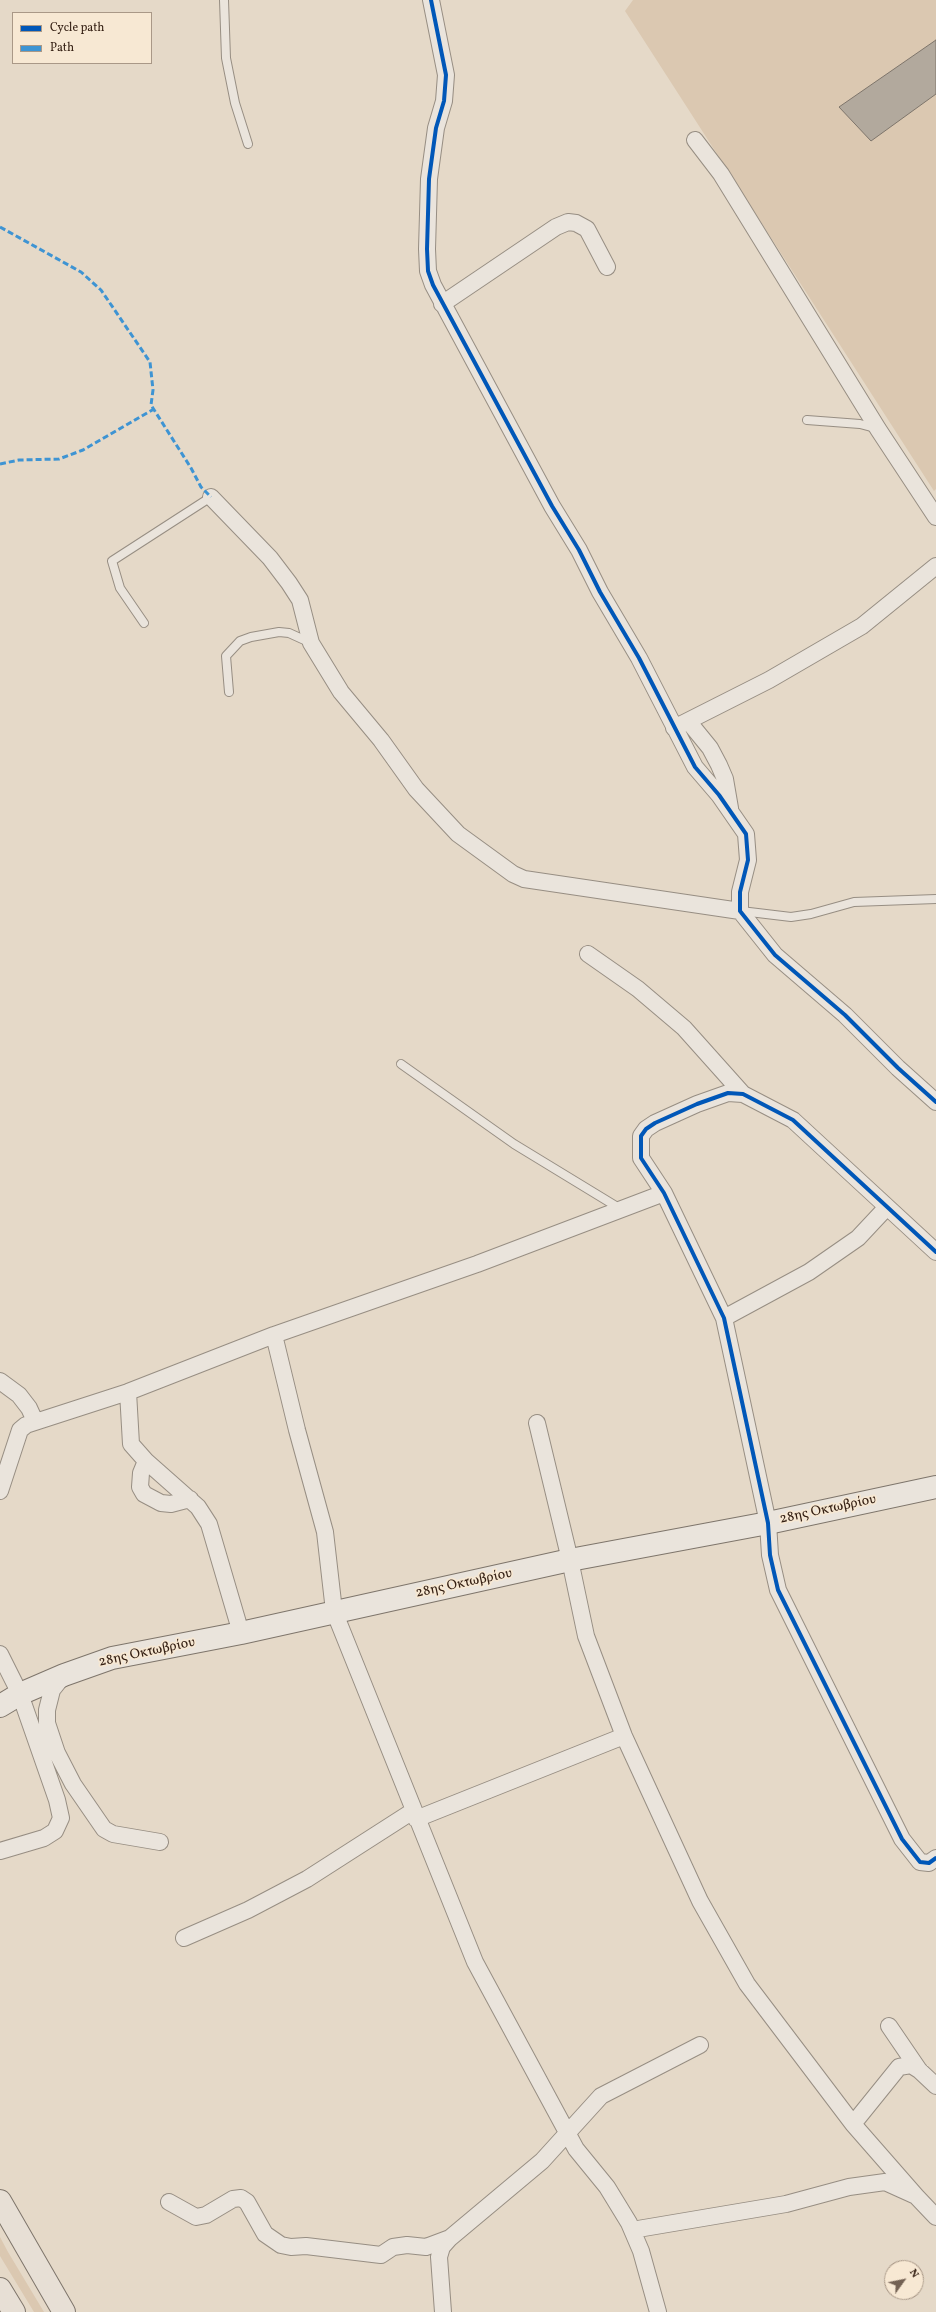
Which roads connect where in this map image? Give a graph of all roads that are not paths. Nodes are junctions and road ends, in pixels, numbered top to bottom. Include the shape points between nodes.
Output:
1 (224, 0) edge
2 (431, 0) edge
3 (695, 140) dead end
4 (248, 144) dead end
5 (607, 267) dead end
6 (442, 304) junction
7 (807, 420) dead end
8 (878, 429) junction
9 (211, 497) joint
10 (936, 517) edge
11 (936, 566) edge
12 (144, 623) dead end
13 (311, 643) junction
14 (229, 692) dead end
15 (688, 721) junction
16 (674, 728) junction
17 (731, 812) junction
18 (936, 899) edge
19 (740, 911) junction
20 (588, 954) dead end
21 (401, 1064) dead end
22 (743, 1094) junction
23 (936, 1102) edge
24 (664, 1193) junction
25 (887, 1206) junction
26 (619, 1208) junction
27 (936, 1252) edge
28 (724, 1318) junction
29 (274, 1334) junction
30 (0, 1381) edge
31 (128, 1392) junction
32 (35, 1422) junction
33 (537, 1423) dead end
34 (146, 1461) junction
35 (936, 1487) edge
36 (0, 1491) edge
37 (190, 1499) junction
38 (768, 1523) junction
39 (570, 1560) junction
40 (334, 1611) junction
41 (241, 1633) junction
42 (0, 1654) edge
43 (64, 1675) junction
44 (20, 1694) junction
45 (0, 1706) edge
46 (624, 1736) junction
47 (415, 1815) junction
48 (160, 1842) dead end
49 (0, 1851) edge
50 (936, 1858) edge
51 (184, 1938) dead end
52 (889, 2026) dead end
53 (700, 2045) dead end
54 (920, 2070) junction
55 (936, 2086) edge
56 (853, 2124) junction
57 (568, 2133) junction
58 (916, 2196) junction
59 (0, 2201) edge
60 (169, 2202) dead end
61 (936, 2217) edge
62 (632, 2230) junction
63 (450, 2238) junction
64 (0, 2289) edge
65 (14, 2312) edge
66 (64, 2312) edge
67 (443, 2312) edge
68 (658, 2312) edge

1 - 4 lane via 226,58
2 - 6 street via 446,76 444,101 436,128 431,160 427,249 428,271
3 - 8 street via 721,174
5 - 6 street via 587,229 568,222 556,227
6 - 16 street via 552,506 580,550
7 - 8 lane via 860,424
8 - 10 street
9 - 12 lane via 112,561 120,588
9 - 13 street via 270,558 289,583 300,600
11 - 15 street via 862,626 769,680
13 - 14 lane via 279,632 240,641 226,656
13 - 19 street via 341,692 381,740 416,789 458,834 513,874 524,879
15 - 16 street
15 - 17 street via 710,748 719,765 725,779
16 - 17 street via 695,767
17 - 19 street via 746,834 748,848 748,860 740,892
18 - 19 lane via 854,902 792,917
19 - 23 street via 774,955 845,1015
20 - 22 street via 638,989 684,1028
21 - 26 lane via 514,1144
22 - 24 street via 735,1092 719,1096 646,1129 640,1142 641,1158
22 - 25 street via 793,1120
24 - 26 street
24 - 28 street
25 - 27 street
25 - 28 street via 858,1238 810,1272
26 - 29 street via 477,1264
28 - 38 street
29 - 31 street
29 - 40 street via 325,1532
30 - 32 street via 19,1395
31 - 32 street
31 - 34 street via 131,1444
32 - 36 street via 20,1430
33 - 39 street
34 - 37 street
34 - 37 street via 141,1473 140,1487 144,1494 161,1503 171,1504
35 - 38 street, 28ης Οκτωβρίου
37 - 41 street via 209,1524
38 - 39 street, 28ης Οκτωβρίου
38 - 50 street via 770,1555 778,1590 902,1839 920,1862 929,1863
39 - 40 street, 28ης Οκτωβρίου via 457,1587
39 - 46 street via 586,1636
40 - 41 street, 28ης Οκτωβρίου
40 - 47 street
41 - 43 street, 28ης Οκτωβρίου via 112,1658
42 - 44 street
43 - 44 street, 28ης Οκτωβρίου
43 - 48 street via 52,1690 47,1723 57,1753 74,1784 104,1829 113,1834
44 - 45 street, 28ης Οκτωβρίου
44 - 49 street via 61,1818 54,1831 44,1838
46 - 47 street
46 - 56 street via 673,1847 721,1941 747,1984
47 - 51 street via 307,1880
47 - 57 street via 480,1972
52 - 54 street
53 - 57 street via 601,2096
54 - 55 street
54 - 56 street via 911,2066 899,2068
56 - 58 street
57 - 62 street via 576,2149 607,2187
57 - 63 street via 542,2161
58 - 61 street
58 - 62 street via 885,2182 865,2183 786,2204
59 - 66 highway
60 - 63 street via 196,2217 206,2215 233,2199 241,2198 247,2202 265,2234 280,2245 291,2247 306,2246 381,2255 393,2247 407,2244 426,2247
62 - 68 street via 641,2251
63 - 67 street via 442,2247 439,2257
64 - 65 highway

